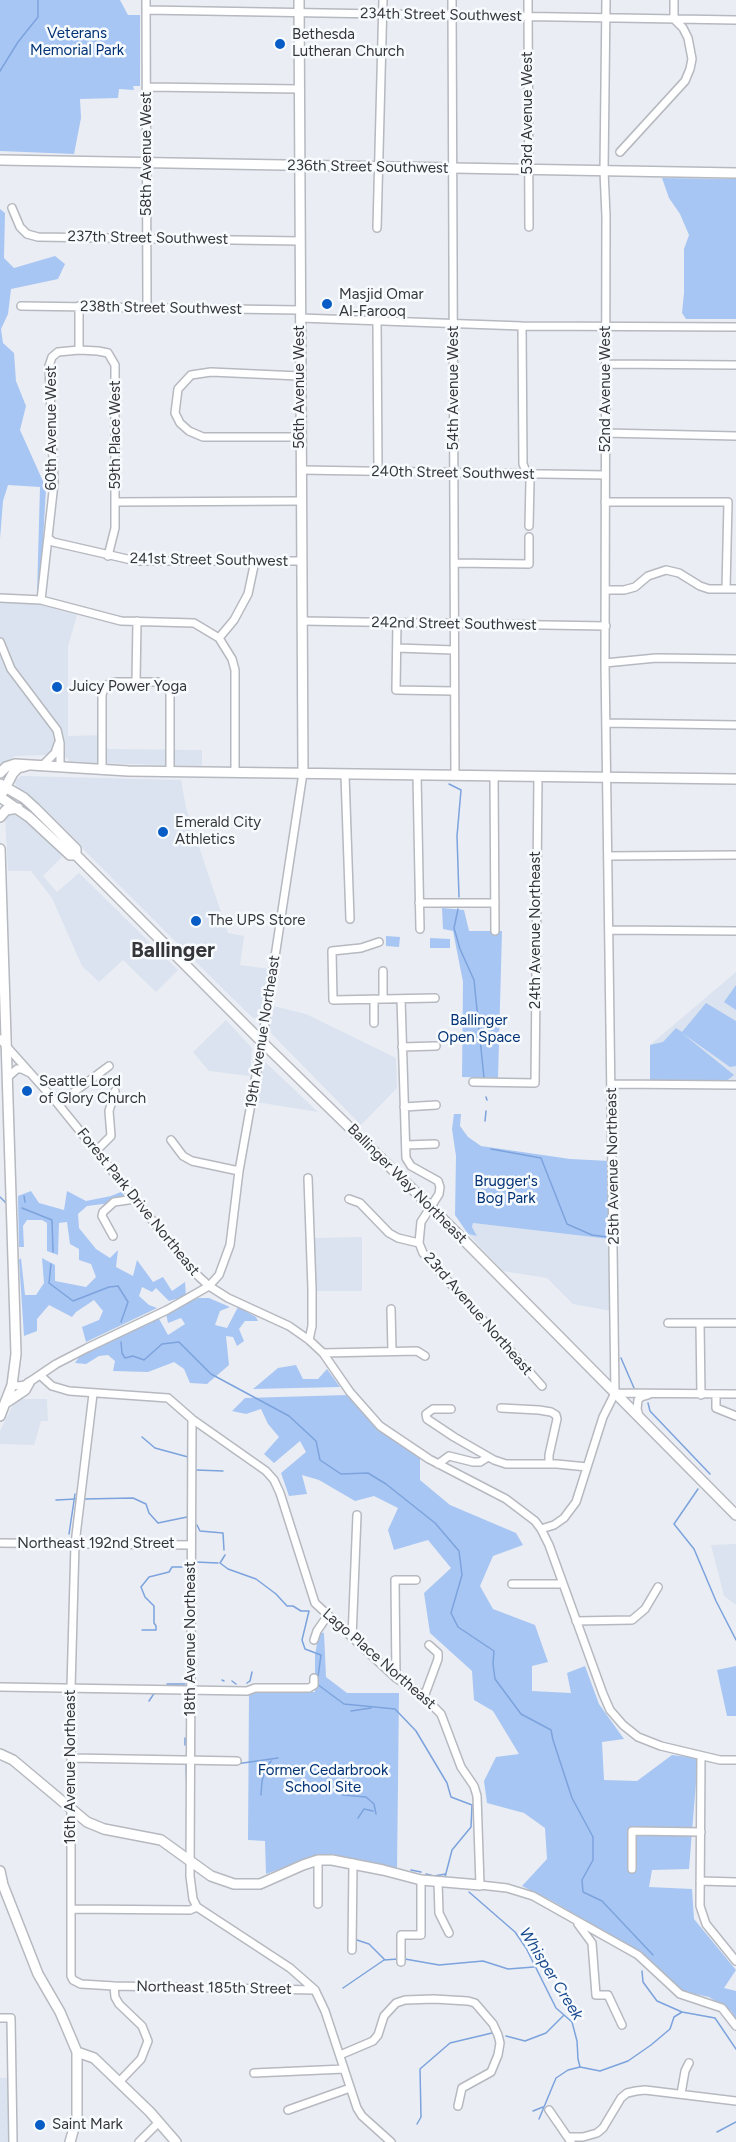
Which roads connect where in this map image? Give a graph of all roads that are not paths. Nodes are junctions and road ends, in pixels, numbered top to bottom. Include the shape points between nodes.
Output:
1 (146, 0) edge
2 (299, 0) edge
3 (383, 0) edge
4 (452, 0) edge
5 (528, 0) edge
6 (606, 0) edge
7 (674, 0) edge
8 (146, 10) junction
9 (298, 12) junction
10 (383, 15) junction
11 (453, 16) junction
12 (528, 17) junction
13 (606, 18) junction
14 (674, 19) junction
15 (736, 20) edge
16 (147, 87) junction
17 (299, 89) junction
18 (620, 152) dead end
19 (0, 160) edge
20 (147, 163) junction
21 (299, 166) junction
22 (377, 167) junction
23 (452, 169) junction
24 (528, 169) junction
25 (604, 171) junction
26 (736, 173) edge
27 (12, 208) dead end
28 (529, 227) dead end
29 (376, 228) dead end
30 (147, 239) junction
31 (300, 241) junction
32 (21, 306) dead end
33 (79, 306) junction
34 (147, 307) junction
35 (300, 314) junction
36 (377, 321) junction
37 (454, 324) junction
38 (522, 326) junction
39 (606, 326) junction
40 (736, 327) edge
41 (79, 351) junction
42 (606, 364) junction
43 (736, 365) edge
44 (299, 376) junction
45 (605, 434) junction
46 (736, 436) edge
47 (300, 437) junction
48 (301, 470) junction
49 (378, 472) junction
50 (454, 473) junction
51 (525, 474) junction
52 (605, 475) junction
53 (300, 501) junction
54 (116, 502) junction
55 (605, 502) junction
56 (530, 526) dead end
57 (530, 537) dead end
58 (48, 538) junction
59 (108, 556) junction
60 (255, 561) junction
61 (302, 561) junction
62 (454, 563) junction
63 (726, 589) junction
64 (736, 589) edge
65 (605, 591) junction
66 (0, 598) edge
67 (41, 600) junction
68 (137, 621) junction
69 (302, 621) junction
70 (397, 622) junction
71 (454, 622) junction
72 (606, 626) junction
73 (219, 638) junction
74 (0, 642) edge
75 (397, 648) junction
76 (454, 650) junction
77 (736, 659) edge
78 (605, 663) junction
79 (136, 682) junction
80 (454, 691) junction
81 (606, 723) junction
82 (736, 725) edge
83 (60, 738) junction
84 (28, 765) junction
85 (42, 766) junction
86 (60, 767) junction
87 (102, 770) junction
88 (170, 772) junction
89 (235, 772) junction
90 (0, 773) edge
91 (303, 773) junction
92 (345, 774) junction
93 (417, 775) junction
94 (455, 776) junction
95 (494, 776) junction
96 (538, 777) junction
97 (606, 778) junction
98 (736, 779) edge
99 (1, 786) edge
100 (0, 798) edge
101 (19, 809) junction
102 (0, 817) edge
103 (46, 819) junction
104 (0, 849) edge
105 (76, 855) junction
106 (736, 855) edge
107 (608, 856) junction
108 (419, 903) junction
109 (495, 903) junction
110 (350, 919) dead end
111 (420, 929) dead end
112 (609, 930) junction
113 (495, 931) dead end
114 (736, 931) edge
115 (379, 942) dead end
116 (383, 971) dead end
117 (435, 998) dead end
118 (374, 999) junction
119 (383, 999) junction
120 (401, 999) junction
121 (374, 1023) dead end
122 (3, 1042) edge
123 (262, 1042) junction
124 (436, 1046) dead end
125 (402, 1047) junction
126 (109, 1066) dead end
127 (31, 1073) junction
128 (5, 1081) edge
129 (472, 1082) dead end
130 (612, 1084) junction
131 (736, 1085) edge
132 (115, 1091) dead end
133 (58, 1104) junction
134 (436, 1106) dead end
135 (404, 1107) junction
136 (171, 1140) dead end
137 (435, 1144) dead end
138 (406, 1145) junction
139 (96, 1151) junction
140 (239, 1171) junction
141 (308, 1178) dead end
142 (135, 1199) junction
143 (348, 1199) dead end
144 (430, 1206) junction
145 (113, 1236) dead end
146 (418, 1243) junction
147 (209, 1286) junction
148 (391, 1309) dead end
149 (668, 1323) dead end
150 (700, 1323) junction
151 (736, 1323) edge
152 (309, 1340) junction
153 (392, 1351) junction
154 (323, 1353) junction
155 (425, 1356) dead end
156 (40, 1376) junction
157 (29, 1383) junction
158 (12, 1385) junction
159 (542, 1386) dead end
160 (615, 1393) junction
161 (93, 1394) junction
162 (653, 1394) junction
163 (736, 1394) edge
164 (701, 1395) junction
165 (716, 1395) junction
166 (7, 1402) junction
167 (501, 1408) dead end
168 (452, 1409) dead end
169 (0, 1416) edge
170 (736, 1416) edge
171 (192, 1419) junction
172 (640, 1419) junction
173 (488, 1456) junction
174 (438, 1464) junction
175 (549, 1464) junction
176 (587, 1467) junction
177 (357, 1515) dead end
178 (736, 1515) edge
179 (542, 1528) junction
180 (0, 1544) edge
181 (75, 1544) junction
182 (191, 1545) junction
183 (416, 1580) dead end
184 (512, 1584) dead end
185 (563, 1584) junction
186 (658, 1587) dead end
187 (328, 1615) junction
188 (576, 1621) junction
189 (352, 1638) junction
190 (314, 1640) dead end
191 (429, 1645) dead end
192 (314, 1678) dead end
193 (396, 1678) junction
194 (0, 1687) edge
195 (71, 1688) junction
196 (191, 1690) junction
197 (424, 1697) junction
198 (2, 1756) edge
199 (700, 1756) junction
200 (72, 1758) junction
201 (191, 1760) junction
202 (736, 1760) edge
203 (237, 1761) dead end
204 (71, 1809) junction
205 (701, 1832) junction
206 (191, 1860) junction
207 (318, 1860) junction
208 (353, 1863) junction
209 (632, 1869) dead end
210 (0, 1872) edge
211 (421, 1880) junction
212 (700, 1881) junction
213 (438, 1882) junction
214 (736, 1882) edge
215 (480, 1885) junction
216 (318, 1905) dead end
217 (196, 1907) junction
218 (71, 1909) junction
219 (577, 1922) junction
220 (449, 1933) dead end
221 (352, 1950) dead end
222 (736, 1961) edge
223 (401, 1962) dead end
224 (114, 1986) junction
225 (315, 1990) junction
226 (0, 2018) edge
227 (622, 2025) dead end
228 (736, 2026) edge
229 (77, 2052) junction
230 (340, 2055) junction
231 (689, 2063) dead end
232 (344, 2069) junction
233 (254, 2073) dead end
234 (118, 2082) junction
235 (350, 2088) junction
236 (681, 2094) junction
237 (736, 2102) edge
238 (458, 2106) dead end
239 (288, 2110) dead end
240 (549, 2110) dead end
241 (159, 2122) junction
242 (382, 2134) junction
243 (570, 2140) edge
244 (13, 2142) edge
245 (70, 2142) edge
246 (139, 2142) edge
247 (176, 2142) edge
248 (375, 2142) edge
249 (391, 2142) edge

1 - 8 street, 58th Avenue West
2 - 9 main road, 56th Avenue West
3 - 10 street
4 - 11 street, 54th Avenue West
5 - 12 street, 53rd Avenue West
6 - 13 street, 52nd Avenue West
7 - 14 street
8 - 9 street, 234th Street Southwest
8 - 16 street, 58th Avenue West
9 - 10 street, 234th Street Southwest
9 - 17 main road, 56th Avenue West
10 - 11 street, 234th Street Southwest
10 - 22 street
11 - 12 street, 234th Street Southwest
11 - 23 street, 54th Avenue West
12 - 13 street, 234th Street Southwest
12 - 24 street, 53rd Avenue West
13 - 14 street, 234th Street Southwest
13 - 25 street, 52nd Avenue West
14 - 15 street, 234th Street Southwest
14 - 18 street via 688,38 690,69 685,81
16 - 17 street
16 - 20 street, 58th Avenue West
17 - 21 main road, 56th Avenue West
19 - 20 main road, 236th Street Southwest
20 - 21 main road, 236th Street Southwest
20 - 30 street, 58th Avenue West
21 - 22 main road, 236th Street Southwest
21 - 31 main road, 56th Avenue West
22 - 23 main road, 236th Street Southwest
22 - 29 street
23 - 24 main road, 236th Street Southwest
23 - 37 street, 54th Avenue West
24 - 25 main road, 236th Street Southwest
24 - 28 street, 53rd Avenue West
25 - 26 main road, 236th Street Southwest
25 - 39 street, 52nd Avenue West
27 - 30 street, 237th Street Southwest via 20,227 38,237
30 - 31 street, 237th Street Southwest
30 - 34 street, 58th Avenue West
31 - 35 main road, 56th Avenue West
32 - 33 street, 238th Street Southwest
33 - 34 street, 238th Street Southwest
33 - 41 street
34 - 35 street, 238th Street Southwest
35 - 36 street, 238th Street Southwest
35 - 44 main road, 56th Avenue West
36 - 37 street, 238th Street Southwest
36 - 49 street
37 - 38 street, 238th Street Southwest
37 - 50 street, 54th Avenue West
38 - 39 street, 238th Street Southwest
38 - 51 street
39 - 40 street, 238th Street Southwest
39 - 42 street, 52nd Avenue West
41 - 54 street, 59th Place West via 108,353 115,365
41 - 58 street, 60th Avenue West via 58,352 49,366 54,475
42 - 43 street
42 - 45 street, 52nd Avenue West
44 - 47 main road, 56th Avenue West
44 - 47 street via 210,372 191,375 178,389 175,413 189,431 203,437
45 - 46 street
45 - 52 street, 52nd Avenue West
47 - 48 main road, 56th Avenue West
48 - 49 street, 240th Street Southwest
48 - 53 main road, 56th Avenue West
49 - 50 street, 240th Street Southwest
50 - 51 street, 240th Street Southwest
50 - 62 street, 54th Avenue West
51 - 52 street, 240th Street Southwest
51 - 56 street via 530,481
52 - 55 street, 52nd Avenue West
53 - 54 street
53 - 61 main road, 56th Avenue West
54 - 59 street, 59th Place West
55 - 63 street via 728,502
55 - 65 street, 52nd Avenue West
57 - 62 street via 529,564
58 - 59 street, 241st Street Southwest
58 - 67 street, 60th Avenue West
59 - 60 street, 241st Street Southwest via 136,561
60 - 61 street, 241st Street Southwest
60 - 73 street via 248,594
61 - 69 main road, 56th Avenue West
62 - 71 street, 54th Avenue West
63 - 64 street
63 - 65 street via 709,589 666,570 648,576 635,587
65 - 72 street, 52nd Avenue West
66 - 67 street
67 - 68 street via 121,621
68 - 73 street via 194,623
68 - 79 street
69 - 70 street, 242nd Street Southwest
69 - 91 main road, 56th Avenue West
70 - 71 street, 242nd Street Southwest
70 - 75 street
71 - 72 street, 242nd Street Southwest
71 - 76 street, 54th Avenue West
72 - 78 street, 52nd Avenue West
73 - 89 street via 235,670
74 - 83 street via 11,669
75 - 76 street
75 - 80 street via 396,690
76 - 80 street, 54th Avenue West
77 - 78 street via 656,658
78 - 81 street, 52nd Avenue West
79 - 87 street via 113,682 102,694
79 - 88 street via 158,682 170,693
80 - 94 street, 54th Avenue West
81 - 82 street
81 - 97 street, 52nd Avenue West
83 - 85 street via 55,753
83 - 86 street
84 - 85 main road
84 - 90 main road via 10,765
84 - 99 main road via 15,770
85 - 86 main road
86 - 87 main road
87 - 88 main road
88 - 89 main road
89 - 91 main road
91 - 92 main road
91 - 123 street, 19th Avenue Northeast
92 - 93 main road
92 - 110 street
93 - 94 main road
93 - 108 street
94 - 95 main road
95 - 96 main road
95 - 109 street
96 - 97 main road
96 - 129 street, 24th Avenue Northeast via 535,1083
97 - 98 main road
97 - 107 street, 25th Avenue Northeast
99 - 100 main road
99 - 103 main road, Ballinger Way Northeast via 26,800
100 - 101 main road, Ballinger Way Northeast
100 - 103 main road via 12,796
101 - 102 main road via 6,810
101 - 105 main road, Ballinger Way Northeast via 70,855
103 - 105 main road, Ballinger Way Northeast via 76,849
104 - 122 main road
105 - 123 main road, Ballinger Way Northeast
106 - 107 street
107 - 112 street, 25th Avenue Northeast
108 - 109 street
108 - 111 street
109 - 113 street
112 - 114 street
112 - 130 street, 25th Avenue Northeast
115 - 118 street via 332,951 333,1000
116 - 119 street
117 - 120 street
118 - 119 street
118 - 121 street
119 - 120 street
120 - 125 street
122 - 127 street, Forest Park Drive Northeast
122 - 128 main road
123 - 140 street, 19th Avenue Northeast
123 - 144 main road, Ballinger Way Northeast
124 - 125 street
125 - 135 street
126 - 133 street
127 - 128 street via 17,1069
127 - 133 street, Forest Park Drive Northeast
128 - 158 main road via 16,1333
130 - 131 street
130 - 160 street, 25th Avenue Northeast
132 - 139 street via 109,1111 111,1136
133 - 139 street, Forest Park Drive Northeast
134 - 135 street
135 - 138 street
136 - 140 street via 192,1161
137 - 138 street
138 - 144 street, 23rd Avenue Northeast via 406,1158 411,1166 438,1181 439,1194
139 - 142 street, Forest Park Drive Northeast
140 - 147 street, 19th Avenue Northeast via 226,1259
141 - 152 street via 312,1289
142 - 145 street via 114,1202 103,1212
142 - 147 street, Forest Park Drive Northeast
143 - 146 street via 360,1203 389,1233
144 - 146 street, 23rd Avenue Northeast via 421,1222
144 - 160 main road, Ballinger Way Northeast
146 - 159 street, 23rd Avenue Northeast
147 - 152 street, Forest Park Drive Northeast
147 - 156 street via 87,1347
148 - 153 street
149 - 150 street
150 - 151 street
150 - 164 street
152 - 154 street, Forest Park Drive Northeast
153 - 154 street
153 - 155 street via 417,1351
154 - 174 street, Forest Park Drive Northeast via 380,1426
156 - 157 street
156 - 161 street, Lago Place Northeast via 58,1389
157 - 158 street
157 - 166 main road
158 - 166 main road
160 - 162 street
160 - 172 main road, Ballinger Way Northeast
160 - 176 street, 25th Avenue Northeast
161 - 171 street, Lago Place Northeast via 163,1397
161 - 181 street, 16th Avenue Northeast
162 - 164 street
162 - 172 street via 638,1400
163 - 165 street
164 - 165 street
165 - 170 street via 716,1408
166 - 169 main road
167 - 175 street via 556,1415
168 - 173 street via 433,1408 426,1414 427,1419
171 - 182 street, 18th Avenue Northeast
171 - 187 street, Lago Place Northeast via 274,1480 315,1603
172 - 178 main road, Ballinger Way Northeast
173 - 174 street via 473,1462 449,1456
173 - 175 street via 506,1464
174 - 179 street, Forest Park Drive Northeast via 506,1500
175 - 176 street
176 - 179 street, 25th Avenue Northeast via 571,1510 554,1525
177 - 189 street
179 - 185 street, Forest Park Drive Northeast
180 - 181 street, Northeast 192nd Street
181 - 182 street, Northeast 192nd Street
181 - 195 street, 16th Avenue Northeast
182 - 196 street, 18th Avenue Northeast
183 - 193 street via 395,1580
184 - 185 street
185 - 188 street, Forest Park Drive Northeast
186 - 188 street via 645,1610 632,1620
187 - 189 street, Lago Place Northeast
187 - 190 street
188 - 199 street, Forest Park Drive Northeast via 603,1694 617,1719 645,1740
189 - 193 street, Lago Place Northeast
191 - 197 street via 438,1653 438,1659
192 - 196 street via 309,1688
193 - 197 street, Lago Place Northeast
194 - 195 street
195 - 196 street
195 - 200 street, 16th Avenue Northeast
196 - 201 street, 18th Avenue Northeast
197 - 215 street, Lago Place Northeast via 441,1714 477,1796
198 - 204 main road via 36,1778
199 - 202 street, Forest Park Drive Northeast
199 - 205 street
200 - 201 street
200 - 204 street, 16th Avenue Northeast
201 - 203 street
201 - 206 street, 18th Avenue Northeast
204 - 206 main road via 96,1826 154,1838
204 - 218 street, 16th Avenue Northeast
205 - 209 street via 632,1831
205 - 212 street
206 - 207 main road via 222,1881 248,1885 260,1884
206 - 217 street, 18th Avenue Northeast
207 - 208 main road
207 - 216 street
208 - 211 main road
208 - 221 street
210 - 229 main road via 34,1963
211 - 213 main road
211 - 223 street via 421,1935 401,1935
212 - 214 street
212 - 222 street via 703,1917
213 - 215 main road
213 - 220 street via 439,1913
215 - 219 street via 521,1891
217 - 218 street
217 - 225 street via 286,1966
218 - 224 street, 16th Avenue Northeast via 73,1980
219 - 227 street via 592,1943 596,1995 608,1995
219 - 228 street via 638,1955 680,1994 722,2008
224 - 225 street, Northeast 185th Street
224 - 234 street via 119,2004 142,2026 148,2041 141,2059
225 - 230 street
226 - 244 street via 11,2018
229 - 234 main road via 94,2058
229 - 245 main road via 78,2117
230 - 232 street
230 - 238 street via 373,2042 384,2016 396,2003 434,1999 475,2003 493,2024 500,2043 490,2072 462,2088
231 - 236 street
232 - 233 street
232 - 235 street
234 - 241 main road
235 - 239 street
235 - 242 street via 362,2116
236 - 237 street
236 - 243 street via 645,2090 627,2093 597,2133
240 - 243 street
241 - 246 street
241 - 247 main road
242 - 248 street
242 - 249 street

